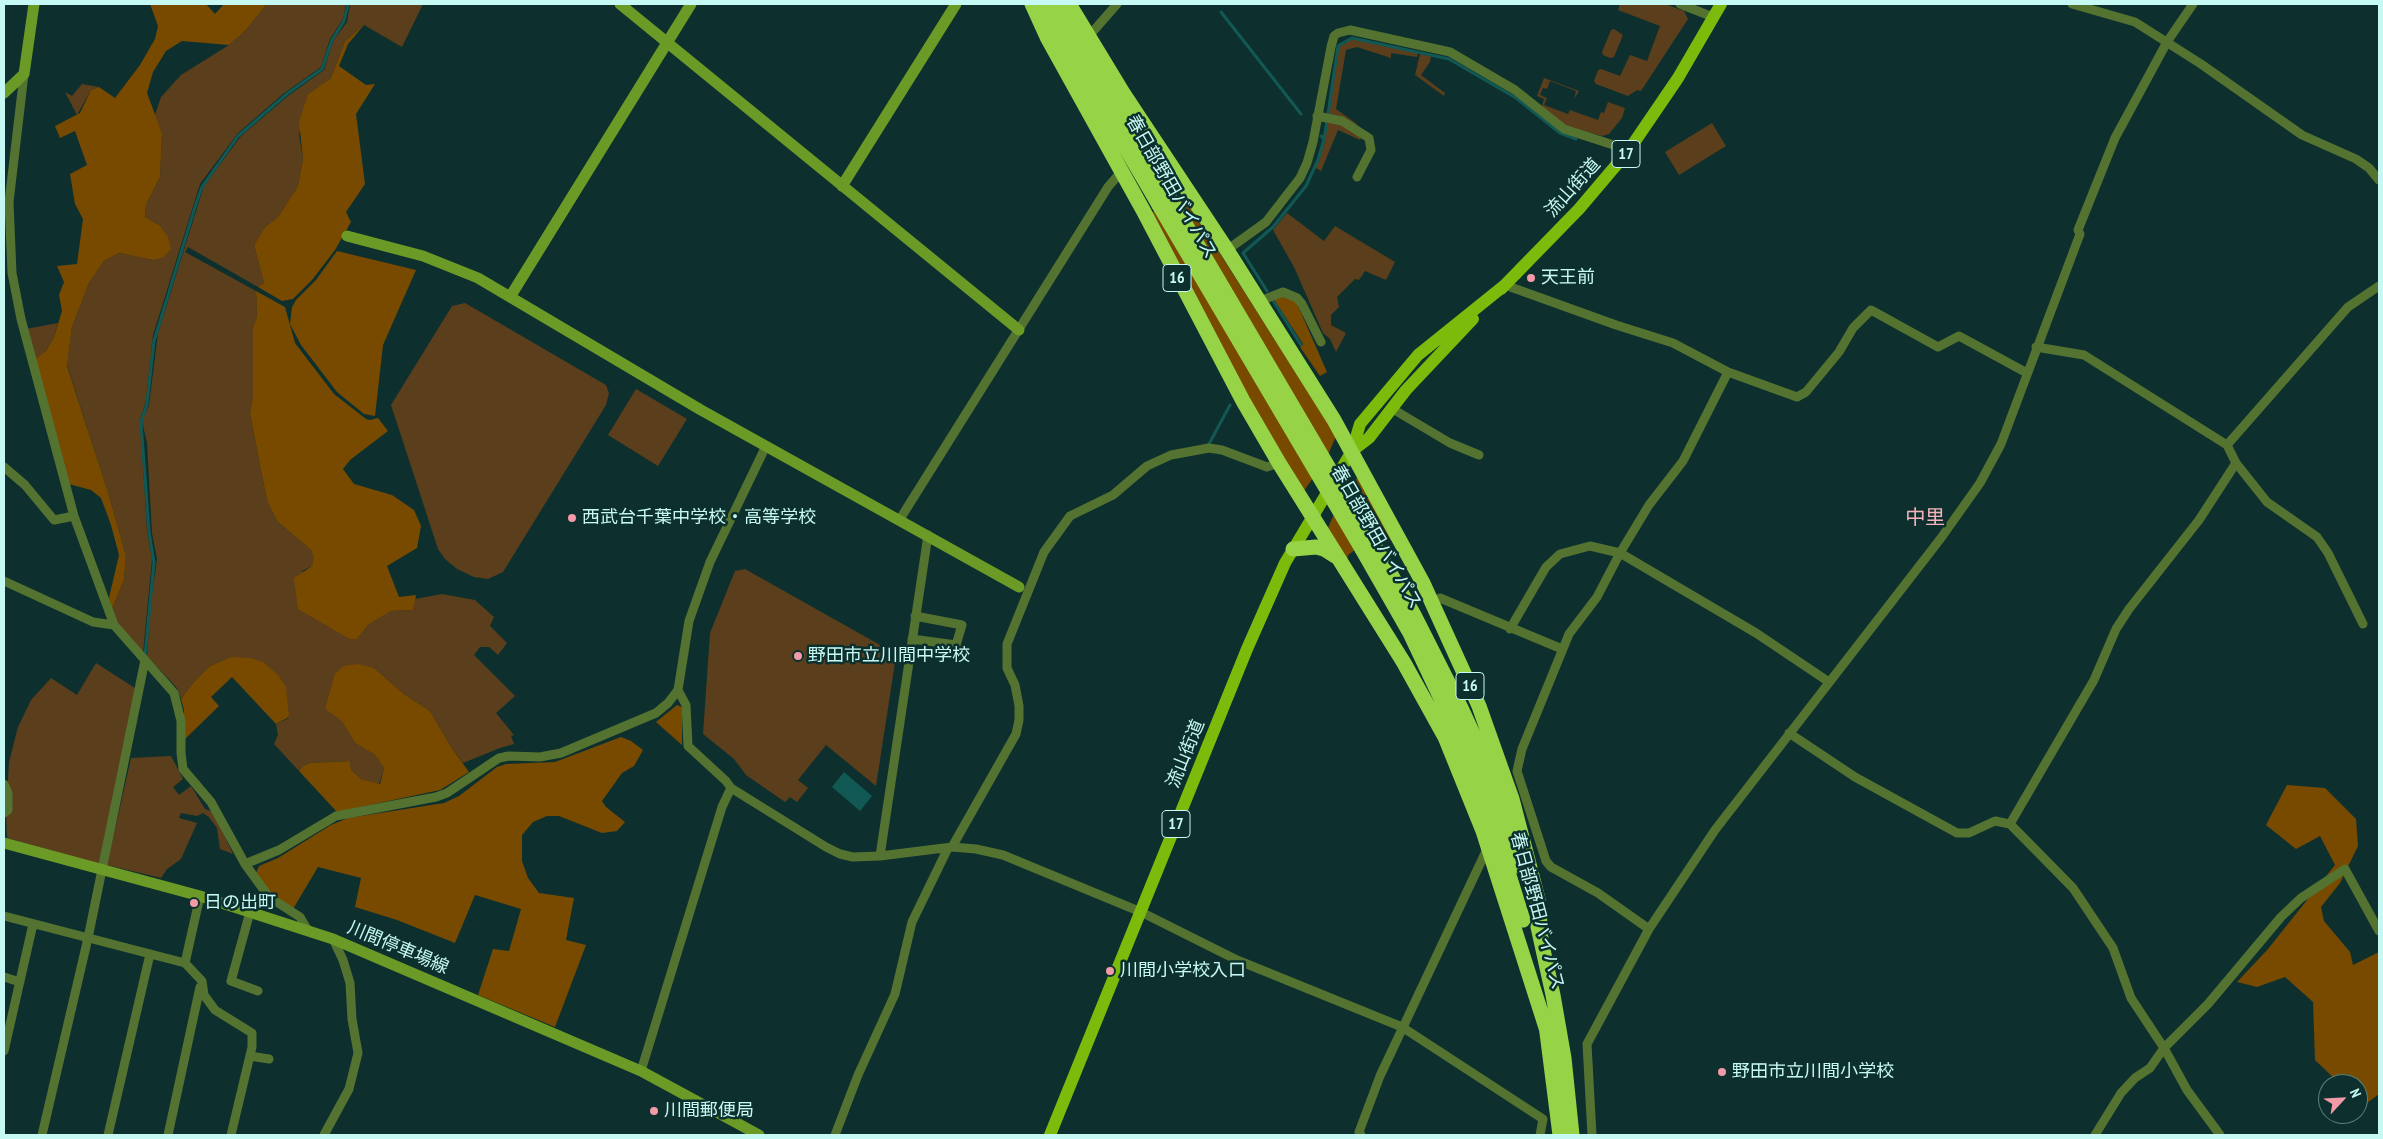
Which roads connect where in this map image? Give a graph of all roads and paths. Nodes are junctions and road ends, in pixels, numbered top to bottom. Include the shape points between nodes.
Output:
1 (34, 4) edge
2 (620, 4) edge
3 (691, 4) edge
4 (956, 4) edge
5 (1032, 4) edge
6 (1042, 4) edge
7 (1056, 4) edge
8 (1069, 4) edge
9 (1117, 4) edge
10 (1680, 4) edge
11 (1721, 4) edge
12 (2072, 4) edge
13 (2193, 4) edge
14 (1713, 18) junction
15 (1089, 36) junction
16 (2167, 42) junction
17 (666, 43) junction
18 (24, 74) junction
19 (4, 93) edge
20 (1317, 116) junction
21 (1629, 150) junction
22 (1121, 172) junction
23 (1357, 178) dead end
24 (2379, 180) edge
25 (842, 186) junction
26 (1165, 202) junction
27 (347, 236) dead end
28 (1227, 250) junction
29 (1505, 285) junction
30 (2379, 286) edge
31 (510, 297) junction
32 (1260, 301) junction
33 (1019, 330) junction
34 (1321, 342) dead end
35 (2036, 348) junction
36 (1728, 372) junction
37 (2027, 373) junction
38 (1391, 408) junction
39 (2228, 445) junction
40 (766, 446) junction
41 (1352, 451) junction
42 (1479, 454) dead end
43 (1279, 463) junction
44 (2236, 463) junction
45 (4, 467) edge
46 (74, 516) junction
47 (1312, 517) junction
48 (900, 519) junction
49 (928, 535) junction
50 (1367, 546) junction
51 (1293, 549) junction
52 (1620, 552) junction
53 (1339, 559) junction
54 (4, 581) edge
55 (1020, 587) dead end
56 (1433, 602) junction
57 (915, 616) junction
58 (2363, 624) dead end
59 (114, 625) junction
60 (1510, 628) junction
61 (912, 639) junction
62 (1562, 649) junction
63 (145, 660) junction
64 (1829, 682) junction
65 (678, 690) junction
66 (1789, 733) junction
67 (4, 784) edge
68 (731, 788) junction
69 (4, 813) edge
70 (2010, 824) junction
71 (4, 843) edge
72 (1488, 846) junction
73 (950, 848) junction
74 (880, 856) junction
75 (245, 864) junction
76 (102, 870) junction
77 (200, 896) junction
78 (250, 912) junction
79 (1141, 912) junction
80 (4, 916) edge
81 (33, 924) junction
82 (307, 929) junction
83 (1649, 929) junction
84 (2379, 931) edge
85 (1540, 937) junction
86 (88, 938) junction
87 (333, 939) junction
88 (150, 954) junction
89 (185, 963) junction
90 (4, 977) edge
91 (202, 981) junction
92 (20, 982) junction
93 (258, 991) dead end
94 (1402, 1027) junction
95 (1548, 1034) junction
96 (5, 1039) edge
97 (2164, 1048) junction
98 (4, 1051) edge
99 (250, 1056) junction
100 (269, 1059) dead end
101 (641, 1071) junction
102 (42, 1135) edge
103 (108, 1135) edge
104 (168, 1135) edge
105 (231, 1135) edge
106 (324, 1135) edge
107 (759, 1135) edge
108 (835, 1135) edge
109 (1050, 1135) edge
110 (1361, 1135) edge
111 (1540, 1135) edge
112 (1560, 1135) edge
113 (1572, 1135) edge
114 (1592, 1135) edge
115 (2095, 1135) edge
116 (2220, 1135) edge

1 - 18 street
2 - 17 street
3 - 17 street
4 - 25 street
5 - 22 highway, 16
6 - 26 highway, 春日部野田バイパス / 16
7 - 26 highway, 春日部野田バイパス / 16
8 - 15 highway, 16
9 - 15 street
10 - 14 street
11 - 14 main road, 流山街道 / 17
12 - 16 street via 2135,22
13 - 16 street
14 - 21 main road, 流山街道 / 17 via 1674,85
15 - 28 highway, 16
16 - 24 street via 2302,134 2356,159
16 - 35 street via 2115,138
17 - 25 street
17 - 31 street
18 - 19 street
18 - 46 street via 9,202 12,273 21,319
20 - 21 street via 1334,36 1350,30 1450,52 1515,90 1564,129
20 - 23 street via 1342,121 1369,138 1371,150
20 - 28 street via 1307,163 1300,178 1266,222
21 - 29 main road, 流山街道 / 17 via 1579,209
22 - 33 street via 1108,187
22 - 43 highway, 16
25 - 33 street
26 - 50 highway, 春日部野田バイパス / 16, bridge
27 - 31 street via 424,256 478,278
28 - 32 highway, 16
29 - 36 street via 1673,343
29 - 38 main road, 流山街道 / 17
29 - 41 main road, 流山街道 / 17 via 1409,364 1360,424
30 - 39 street via 2348,307
31 - 40 street
32 - 34 street via 1282,292 1297,298
32 - 41 highway, 16
33 - 48 street
35 - 37 street
35 - 39 street via 2084,355
36 - 37 street via 1797,397 1839,352 1853,328 1870,310 1938,347 1959,336
36 - 52 street via 1683,461
37 - 64 street via 2001,444 1980,483
38 - 41 main road, 流山街道 / 17 via 1369,438
38 - 42 street via 1450,443
39 - 44 street
40 - 48 street
40 - 65 street via 710,562 689,621
41 - 47 main road, 流山街道 / 17
41 - 56 highway, 16
43 - 47 highway, 16
43 - 73 street via 1267,467 1209,448 1171,455 1148,466 1112,495 1070,516 1044,552 1007,644 1007,668 1019,706 1016,734
44 - 58 street via 2267,502 2317,537
44 - 70 street via 2199,520 2116,629 2094,680
45 - 46 street via 25,485 54,520
46 - 59 street
47 - 51 main road, 流山街道 / 17
47 - 53 highway, 16
48 - 49 street
49 - 55 street
49 - 57 street
50 - 85 highway, 春日部野田バイパス / 16 via 1440,664 1484,760 1514,844
50 - 95 highway, 春日部野田バイパス / 16 via 1433,679 1486,801 1519,905
51 - 53 highway via 1316,547
51 - 79 main road, 流山街道 / 17 via 1269,597
52 - 60 street via 1590,546 1560,554 1546,566
52 - 62 street via 1597,597 1570,632
52 - 64 street via 1756,632
53 - 72 highway, 16 via 1426,701 1461,774
54 - 59 street via 93,622
56 - 60 street via 1440,598
56 - 85 highway, 16 via 1479,706 1512,799 1538,899
57 - 61 street
57 - 61 street via 962,625 956,645
59 - 63 street
60 - 62 street
61 - 74 street
62 - 83 street via 1546,696 1522,749 1518,771 1520,780 1546,861 1551,867 1598,893
63 - 75 street via 174,693 181,721 183,769 211,802
63 - 76 street
64 - 66 street
65 - 68 street via 686,705 688,746
65 - 75 street via 656,713 561,753 499,758 447,794 336,816 280,850
66 - 70 street via 1855,777 1957,833 1969,834 1995,821
66 - 83 street via 1715,830
67 - 69 street via 8,793 8,810
68 - 74 street via 840,854
68 - 101 street via 722,807
70 - 97 street via 2073,888 2113,948 2131,998
71 - 76 street, 川間停車場線
72 - 94 street
72 - 95 highway, 16
73 - 74 street
73 - 79 street via 1003,855
73 - 108 street via 912,922 895,994
75 - 82 street via 269,897 300,916
76 - 77 street, 川間停車場線
76 - 86 street
77 - 78 street, 川間停車場線
77 - 89 street
78 - 82 street, 川間停車場線
78 - 93 street via 232,982
79 - 94 street via 1237,960
79 - 109 main road, 流山街道 / 17
80 - 81 street
81 - 86 street
81 - 92 street
82 - 87 street, 川間停車場線
83 - 114 street via 1587,1044
84 - 97 street via 2346,869 2301,898 2281,917 2208,1004
85 - 113 highway, 春日部野田バイパス / 16 via 1561,1040
86 - 88 street
86 - 102 street
87 - 101 street, 川間停車場線
87 - 106 street via 350,983 358,1053 349,1089
88 - 89 street
88 - 103 street
89 - 91 street
90 - 92 street
91 - 99 street via 204,995 216,1010 252,1033
91 - 104 street
92 - 96 street
94 - 110 street via 1380,1076
94 - 111 street via 1543,1119
95 - 112 highway, 春日部野田バイパス / 16
96 - 98 street
97 - 115 street via 2150,1068 2120,1093
97 - 116 street via 2186,1090
99 - 100 street
99 - 105 street
101 - 107 street, 川間停車場線

